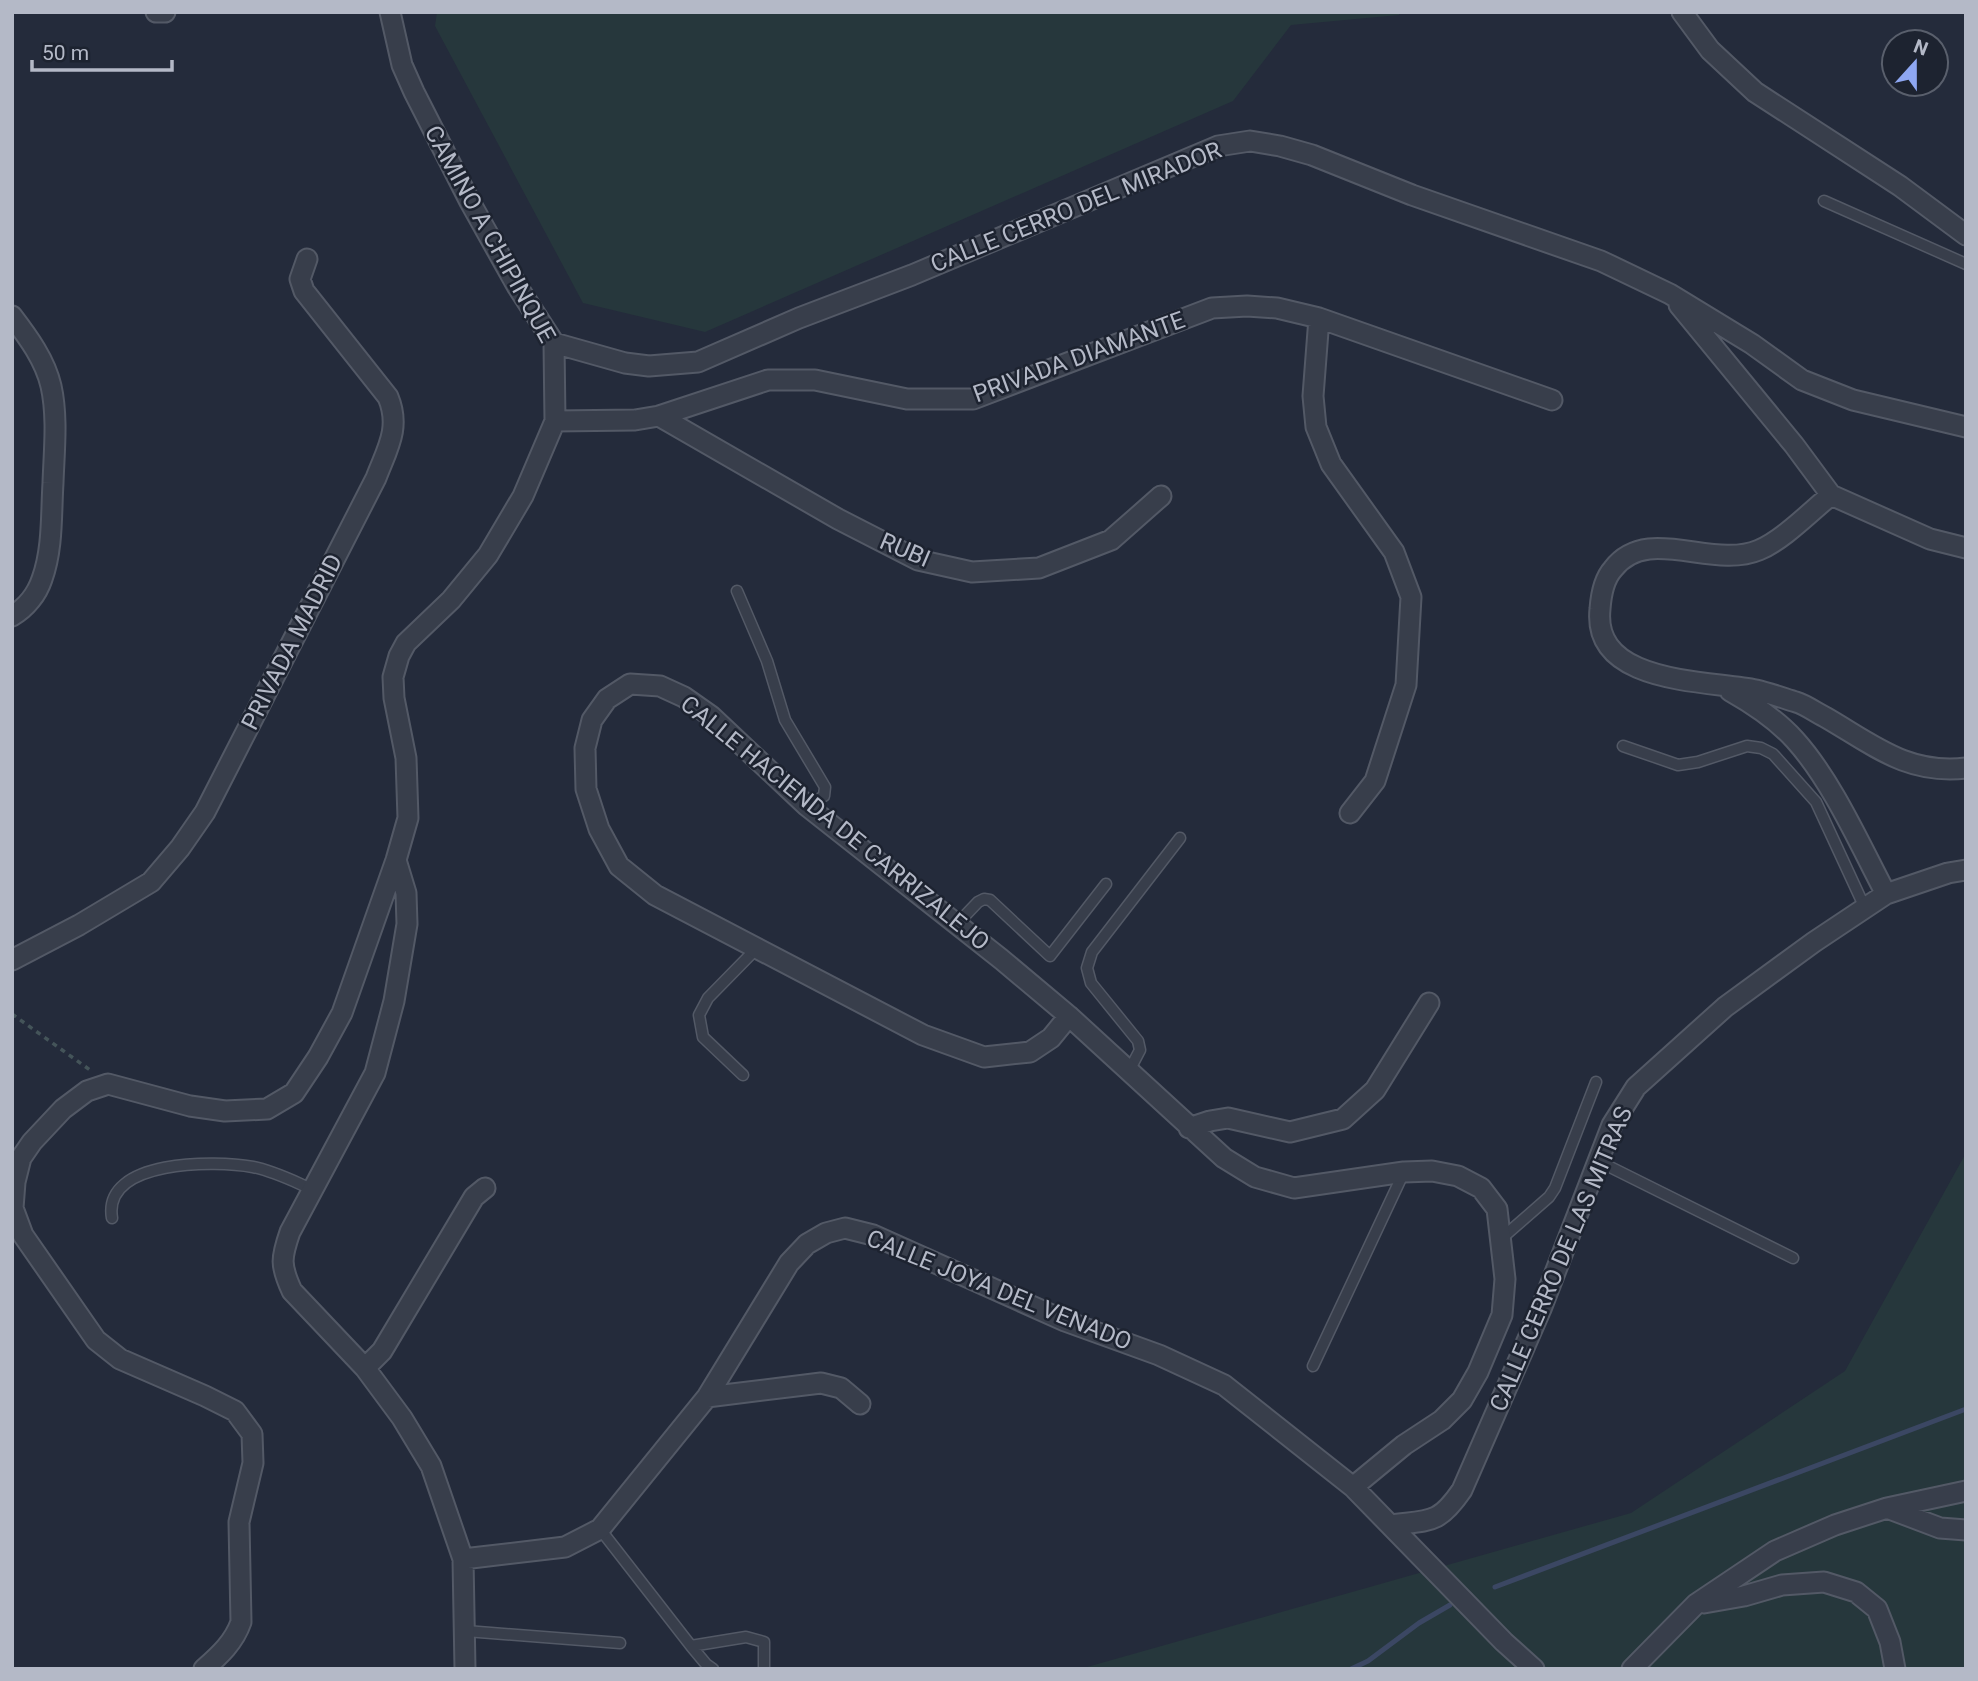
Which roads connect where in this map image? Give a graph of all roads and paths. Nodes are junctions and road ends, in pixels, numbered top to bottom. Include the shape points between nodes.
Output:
1 (156, 12) edge
2 (165, 12) edge
3 (390, 12) edge
4 (1682, 12) edge
5 (1824, 201) dead end
6 (1966, 235) edge
7 (307, 259) dead end
8 (1966, 264) edge
9 (1670, 294) junction
10 (12, 316) edge
11 (1319, 318) junction
12 (554, 343) junction
13 (1552, 400) dead end
14 (659, 416) junction
15 (555, 421) junction
16 (1966, 427) edge
17 (1831, 495) junction
18 (1161, 496) dead end
19 (1966, 548) edge
20 (737, 591) dead end
21 (12, 616) edge
22 (1720, 685) junction
23 (1623, 746) dead end
24 (1966, 768) edge
25 (807, 806) junction
26 (1350, 813) dead end
27 (1180, 838) dead end
28 (396, 860) junction
29 (1966, 870) edge
30 (1106, 884) dead end
31 (1886, 894) junction
32 (1865, 908) junction
33 (957, 924) junction
34 (757, 948) junction
35 (12, 960) edge
36 (1429, 1003) dead end
37 (12, 1014) edge
38 (1069, 1016) junction
39 (1128, 1072) junction
40 (743, 1075) dead end
41 (1596, 1082) dead end
42 (108, 1084) junction
43 (1189, 1128) junction
44 (1598, 1161) junction
45 (1404, 1172) junction
46 (485, 1188) dead end
47 (314, 1190) junction
48 (113, 1218) dead end
49 (1501, 1239) junction
50 (1793, 1258) dead end
51 (1313, 1366) dead end
52 (365, 1368) junction
53 (707, 1397) junction
54 (860, 1404) dead end
55 (1353, 1487) junction
56 (1966, 1490) edge
57 (1887, 1508) junction
58 (1390, 1525) junction
59 (600, 1529) junction
60 (1966, 1530) edge
61 (463, 1559) junction
62 (1696, 1604) junction
63 (466, 1631) junction
64 (621, 1643) dead end
65 (691, 1646) junction
66 (204, 1669) edge
67 (466, 1669) edge
68 (713, 1669) edge
69 (764, 1669) edge
70 (1534, 1669) edge
71 (1632, 1669) edge
72 (1895, 1669) edge

1 - 2 street
3 - 12 street, CAMINO A CHIPINQUE via 402,65 414,92 470,202
4 - 6 street via 1710,50 1755,92 1900,186
5 - 8 lane
7 - 35 street, PRIVADA MADRID via 300,279 304,291 388,397 394,411 394,433 376,478 205,812 180,848 151,882
9 - 12 street, CALLE CERRO DEL MIRADOR via 1601,261 1312,155 1250,141 1218,146 698,362 625,363
9 - 16 street via 1802,380 1853,400
9 - 17 street, CALLE CERRO DEL MIRADOR
10 - 21 street via 33,344 51,386 55,434 50,537 42,579 22,610
11 - 13 street, PRIVADA DIAMANTE
11 - 14 street, PRIVADA DIAMANTE via 1276,308 1212,308 973,399 908,399 815,380 768,380
11 - 26 street via 1313,396 1316,427 1331,464 1394,552 1411,597 1406,685 1375,780
12 - 15 street, CAMINO A CHIPINQUE
14 - 15 street, PRIVADA DIAMANTE via 635,421
14 - 18 street, RUBI via 918,560 972,572 1039,568 1111,540
15 - 28 street, CAMINO A CHIPINQUE via 523,496 488,555 398,656 394,698 406,758 408,818
17 - 19 street via 1930,539
17 - 22 street via 1759,550 1729,557 1660,547 1628,554 1612,569 1601,594 1598,624 1609,647 1633,666 1661,677
20 - 25 lane via 767,661 785,720 825,787 824,796
22 - 24 street via 1800,703 1882,753 1914,766
22 - 31 street via 1755,706 1795,740 1831,790
23 - 32 lane via 1678,765 1747,746 1773,754 1816,802
25 - 33 street, CALLE HACIENDA DE CARRIZALEJO
25 - 34 street, CALLE HACIENDA DE CARRIZALEJO via 711,716 660,686 630,684 607,699 592,720 585,748 586,789 598,829 620,866 655,895
27 - 39 lane via 1092,952 1087,968 1091,983 1138,1041 1140,1050
28 - 42 street, CAMINO A CHIPINQUE via 342,1013 294,1093 267,1109 225,1111
28 - 47 street via 406,893 407,924 394,1001 375,1073
29 - 31 street, CALLE CERRO DE LAS MITRAS
30 - 33 lane via 1050,956 985,899
31 - 32 street, CALLE CERRO DE LAS MITRAS
32 - 44 street, CALLE CERRO DE LAS MITRAS via 1725,1007 1636,1087 1612,1125
33 - 38 street, CALLE HACIENDA DE CARRIZALEJO
34 - 38 street, CALLE HACIENDA DE CARRIZALEJO via 923,1035 984,1057 1030,1052 1051,1038
34 - 40 lane via 708,998 699,1015 703,1037
36 - 43 street via 1375,1090 1343,1119 1290,1132 1228,1118
37 - 42 path
38 - 39 street, CALLE HACIENDA DE CARRIZALEJO
39 - 43 street, CALLE HACIENDA DE CARRIZALEJO
41 - 49 lane via 1555,1188
42 - 66 street via 87,1091 63,1109 32,1142 21,1158 13,1208 23,1235 96,1340 120,1359 235,1411 252,1434 253,1463 239,1522 241,1622 231,1643
43 - 45 street, CALLE HACIENDA DE CARRIZALEJO via 1255,1177 1294,1188
44 - 50 lane
44 - 58 street, CALLE CERRO DE LAS MITRAS via 1541,1309 1462,1490 1448,1511 1432,1520
45 - 49 street, CALLE HACIENDA DE CARRIZALEJO via 1458,1176 1481,1188 1497,1209
45 - 51 lane
46 - 52 street via 474,1197 382,1351
47 - 48 lane via 255,1168 205,1163 149,1171 117,1191 110,1205
47 - 52 street via 290,1232 282,1256 285,1276 292,1291
49 - 55 street, CALLE HACIENDA DE CARRIZALEJO via 1503,1315 1462,1400
52 - 61 street via 431,1465
53 - 54 street via 821,1383 841,1388
53 - 55 street, CALLE JOYA DEL VENADO via 789,1263 807,1244 845,1228 873,1235 1065,1321 1159,1355 1224,1385
53 - 59 street, CALLE JOYA DEL VENADO
55 - 58 street, CALLE JOYA DEL VENADO
56 - 57 street
57 - 60 street via 1940,1528
57 - 62 street via 1775,1550
58 - 70 street, CALLE JOYA DEL VENADO
59 - 61 street, CALLE JOYA DEL VENADO via 565,1547
59 - 65 lane
61 - 63 street
62 - 71 street
62 - 72 street via 1793,1584 1824,1582 1856,1592 1877,1609
63 - 64 lane
63 - 67 street
65 - 68 lane
65 - 69 lane via 746,1637 764,1642

